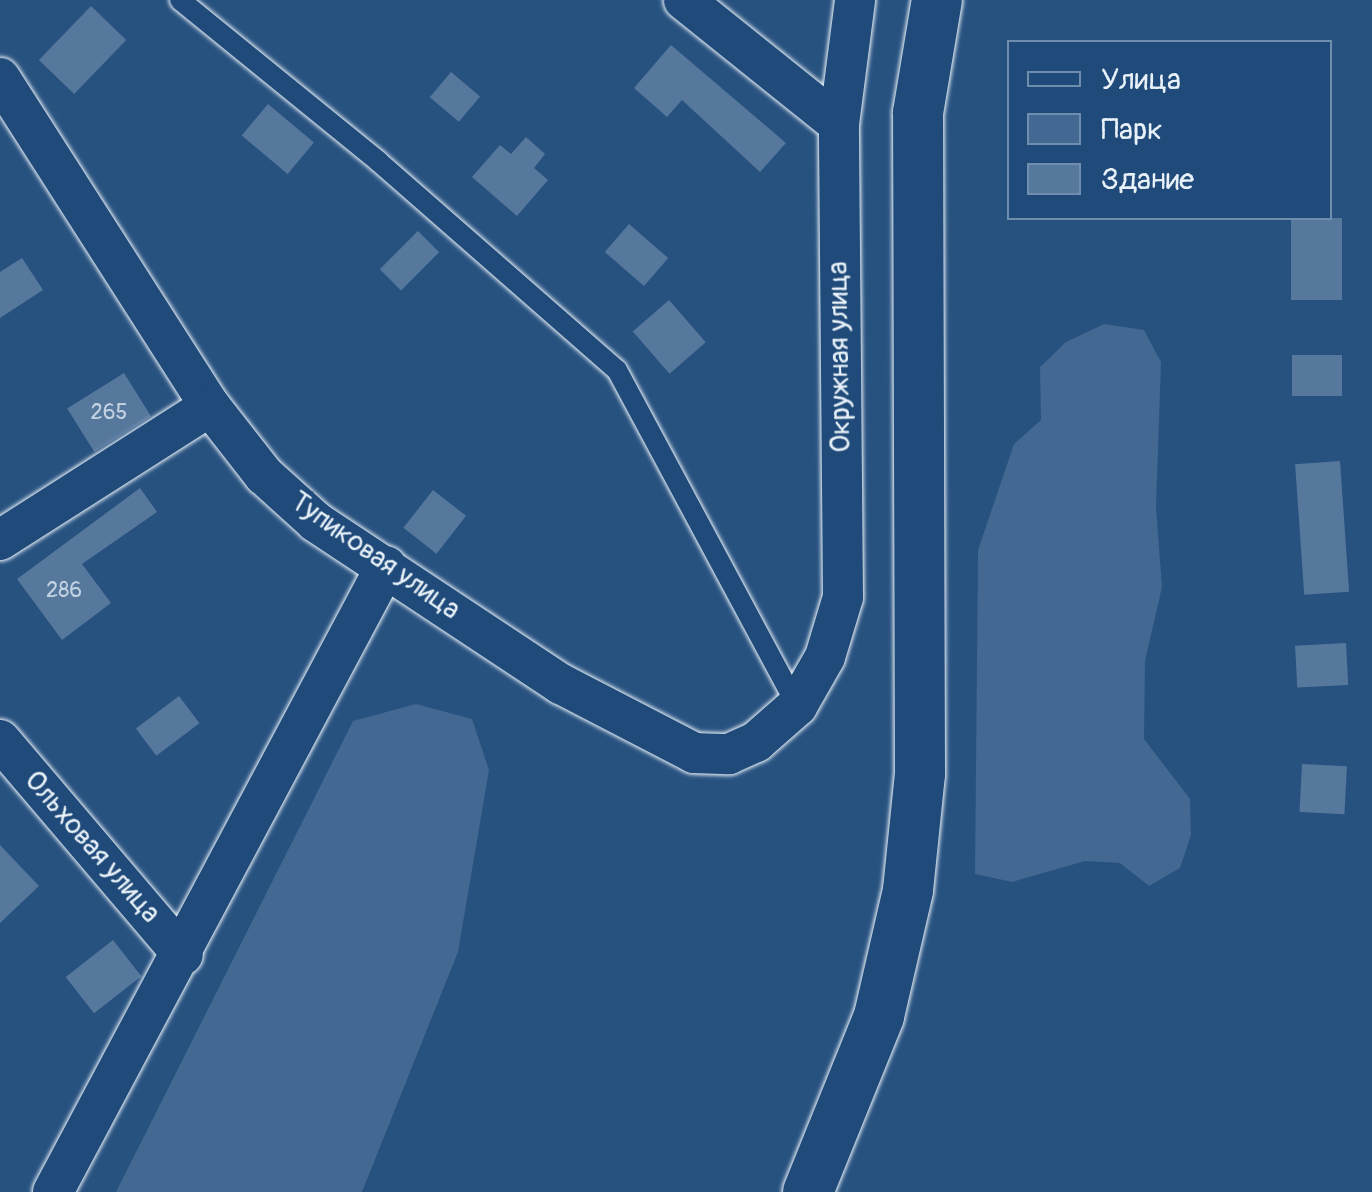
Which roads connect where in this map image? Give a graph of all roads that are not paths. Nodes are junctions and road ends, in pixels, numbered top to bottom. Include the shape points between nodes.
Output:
1 (180, 0) edge
2 (684, 0) edge
3 (856, 0) edge
4 (937, 0) edge
5 (0, 78) edge
6 (839, 124) junction
7 (210, 406) junction
8 (0, 540) edge
9 (386, 566) junction
10 (797, 706) junction
11 (0, 740) edge
12 (184, 955) junction
13 (53, 1192) edge
14 (808, 1192) edge

1 - 10 lane via 378,161 617,370
2 - 6 street
3 - 6 street, Окружная улица
4 - 14 street via 918,113 920,774 908,890 879,1016
5 - 7 street, Тупиковая улица
6 - 10 street, Окружная улица via 842,597 825,657
7 - 8 street
7 - 9 street, Тупиковая улица via 294,503
9 - 10 street, Тупиковая улица via 561,684 694,753 729,754 756,742
9 - 12 street
11 - 12 street, Ольховая улица
12 - 13 street

